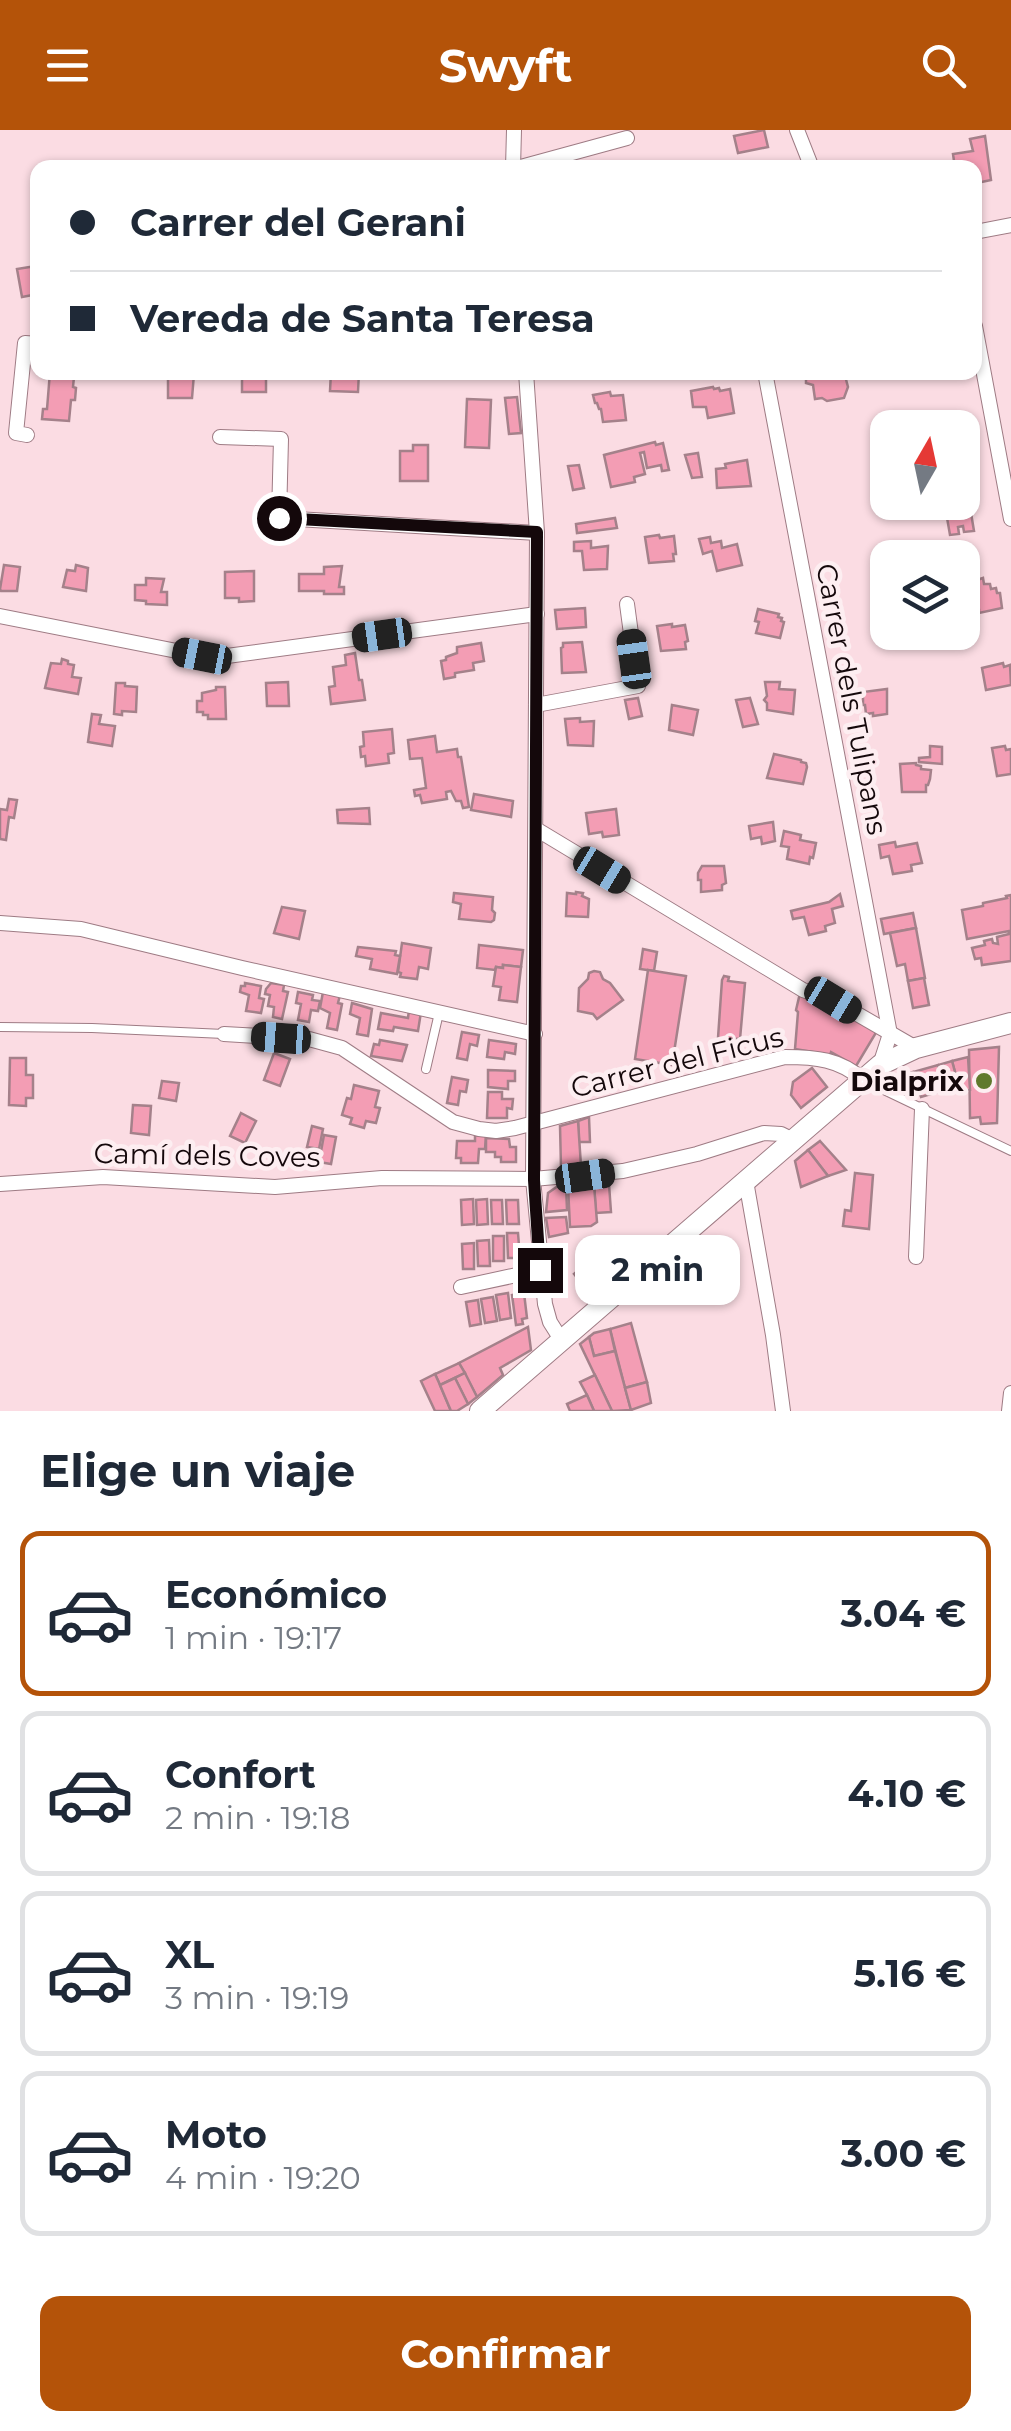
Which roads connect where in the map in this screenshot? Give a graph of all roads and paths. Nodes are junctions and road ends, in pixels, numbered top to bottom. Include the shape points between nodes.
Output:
1 (514, 130) edge
2 (797, 130) edge
3 (627, 138) dead end
4 (515, 160) edge
5 (545, 160) edge
6 (809, 160) edge
7 (1011, 225) edge
8 (982, 231) edge
9 (30, 343) edge
10 (982, 364) edge
11 (527, 380) edge
12 (767, 380) edge
13 (27, 434) dead end
14 (220, 437) dead end
15 (1011, 519) edge
16 (537, 532) junction
17 (627, 604) dead end
18 (536, 614) junction
19 (0, 616) edge
20 (536, 705) junction
21 (536, 829) junction
22 (0, 924) edge
23 (439, 1012) junction
24 (1011, 1023) edge
25 (0, 1027) edge
26 (224, 1034) joint
27 (535, 1034) junction
28 (890, 1034) junction
29 (916, 1048) junction
30 (880, 1065) junction
31 (426, 1069) dead end
32 (862, 1080) junction
33 (922, 1108) junction
34 (534, 1122) junction
35 (793, 1140) junction
36 (1011, 1151) edge
37 (534, 1180) junction
38 (746, 1181) junction
39 (0, 1184) edge
40 (916, 1257) dead end
41 (540, 1270) junction
42 (461, 1287) dead end
43 (562, 1340) junction
44 (1011, 1394) edge
45 (484, 1410) edge
46 (783, 1411) edge
47 (1009, 1411) edge

1 - 4 street
2 - 6 street
3 - 5 street
7 - 8 street
9 - 13 street via 16,433
10 - 15 street
11 - 16 street
12 - 28 street, Carrer dels Tulipans
14 - 16 street via 281,438 279,518
16 - 18 street
17 - 20 street via 638,686
18 - 19 street via 227,656
18 - 20 street
20 - 21 street
21 - 27 street
21 - 28 street via 803,990
22 - 23 street via 81,929
23 - 27 street
23 - 31 lane
24 - 29 street
25 - 26 lane
26 - 34 street, Carrer del Ficus via 309,1039 342,1048 454,1122 479,1130
27 - 34 street
28 - 29 street
28 - 30 street, Carrer dels Tulipans
29 - 30 street
30 - 32 street
32 - 33 lane
32 - 34 street, Carrer del Ficus via 835,1062 785,1057
32 - 35 street
33 - 36 lane
33 - 40 street
34 - 37 street
35 - 37 street, Camí dels Coves via 764,1133 623,1171
35 - 38 street
37 - 39 street, Camí dels Coves via 382,1178 275,1187 103,1177
37 - 41 street
38 - 43 street
38 - 46 street
41 - 42 street
41 - 43 street via 550,1322
43 - 45 street
44 - 47 street

